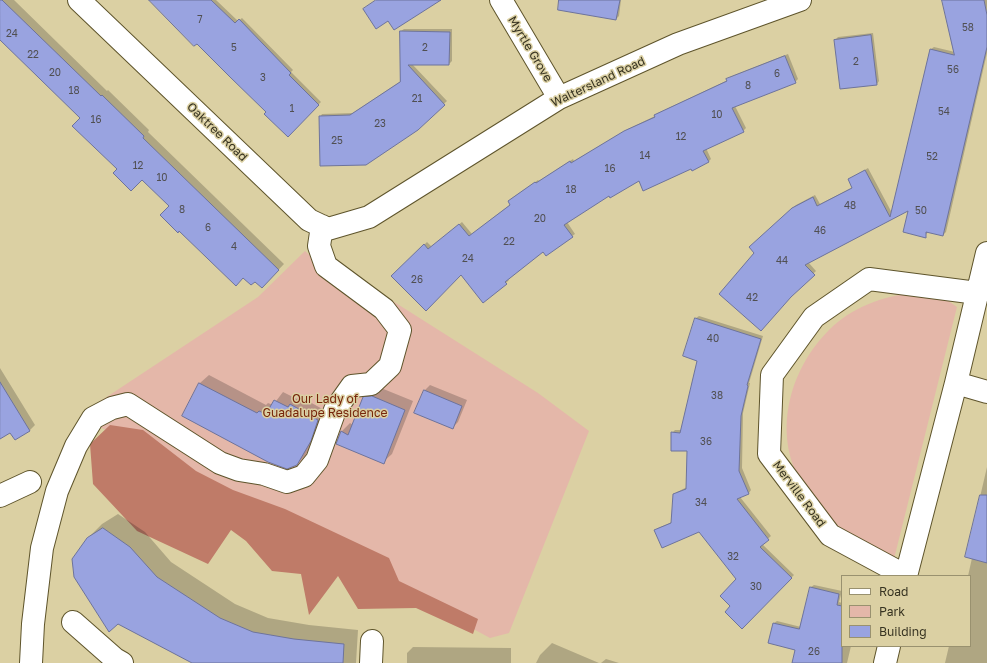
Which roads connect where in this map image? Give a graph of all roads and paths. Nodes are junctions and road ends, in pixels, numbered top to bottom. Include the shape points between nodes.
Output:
1 (79, 0) edge
2 (501, 0) edge
3 (800, 0) edge
4 (560, 98) junction
5 (322, 226) junction
6 (987, 253) edge
7 (977, 293) junction
8 (956, 383) junction
9 (987, 392) edge
10 (30, 482) dead end
11 (0, 496) edge
12 (904, 575) edge
13 (906, 575) edge
14 (73, 622) dead end
15 (372, 640) dead end
16 (890, 647) edge
17 (31, 663) edge
18 (122, 663) edge
19 (371, 663) edge
20 (885, 663) edge

1 - 5 street, Oaktree Road via 309,220
2 - 4 street, Myrtle Grove
3 - 4 street, Waltersland Road via 678,44
4 - 5 street, Waltersland Road via 369,217 328,229
5 - 17 street via 319,246 326,266 384,309 400,330 390,366 371,384 352,386 335,410 317,460 304,476 287,482 220,463 128,404 112,408 93,418 76,446 56,491 42,548
6 - 7 street, Merville Road
7 - 8 street, Merville Road
7 - 12 street, Merville Road via 869,279 814,317 772,375 769,454 830,535
8 - 9 street
8 - 13 street, Merville Road
10 - 11 street
14 - 18 street via 115,660
15 - 19 street
16 - 20 street

